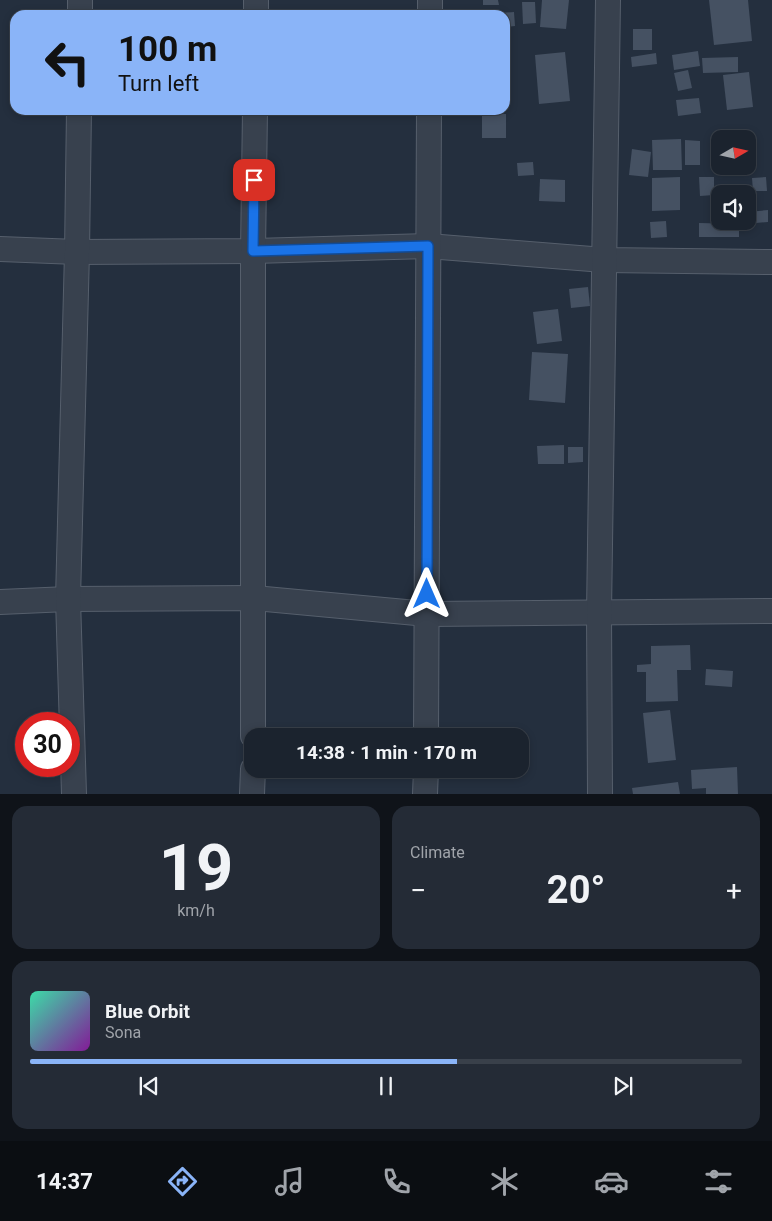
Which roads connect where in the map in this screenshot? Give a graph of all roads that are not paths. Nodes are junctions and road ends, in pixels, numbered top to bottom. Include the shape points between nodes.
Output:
1 (608, 0) edge
2 (79, 115) edge
3 (255, 115) edge
4 (429, 115) edge
5 (428, 246) junction
6 (0, 249) edge
7 (253, 251) junction
8 (77, 252) junction
9 (604, 260) junction
10 (772, 262) edge
11 (254, 598) junction
12 (68, 599) junction
13 (0, 602) edge
14 (772, 610) edge
15 (599, 613) junction
16 (427, 614) junction
17 (253, 728) edge
18 (426, 728) edge
19 (252, 778) edge
20 (426, 778) edge
21 (74, 794) edge
22 (252, 794) edge
23 (425, 794) edge
24 (600, 794) edge

1 - 9 street
2 - 8 street
3 - 7 street
4 - 5 street
5 - 7 street
5 - 9 street
5 - 16 street
6 - 8 street
7 - 8 street
7 - 11 street
8 - 12 street
9 - 10 street
9 - 15 street
11 - 12 street
11 - 16 street
11 - 17 street
12 - 13 street
12 - 21 street
14 - 15 street
15 - 16 street
15 - 24 street
16 - 18 street
19 - 22 street
20 - 23 street

